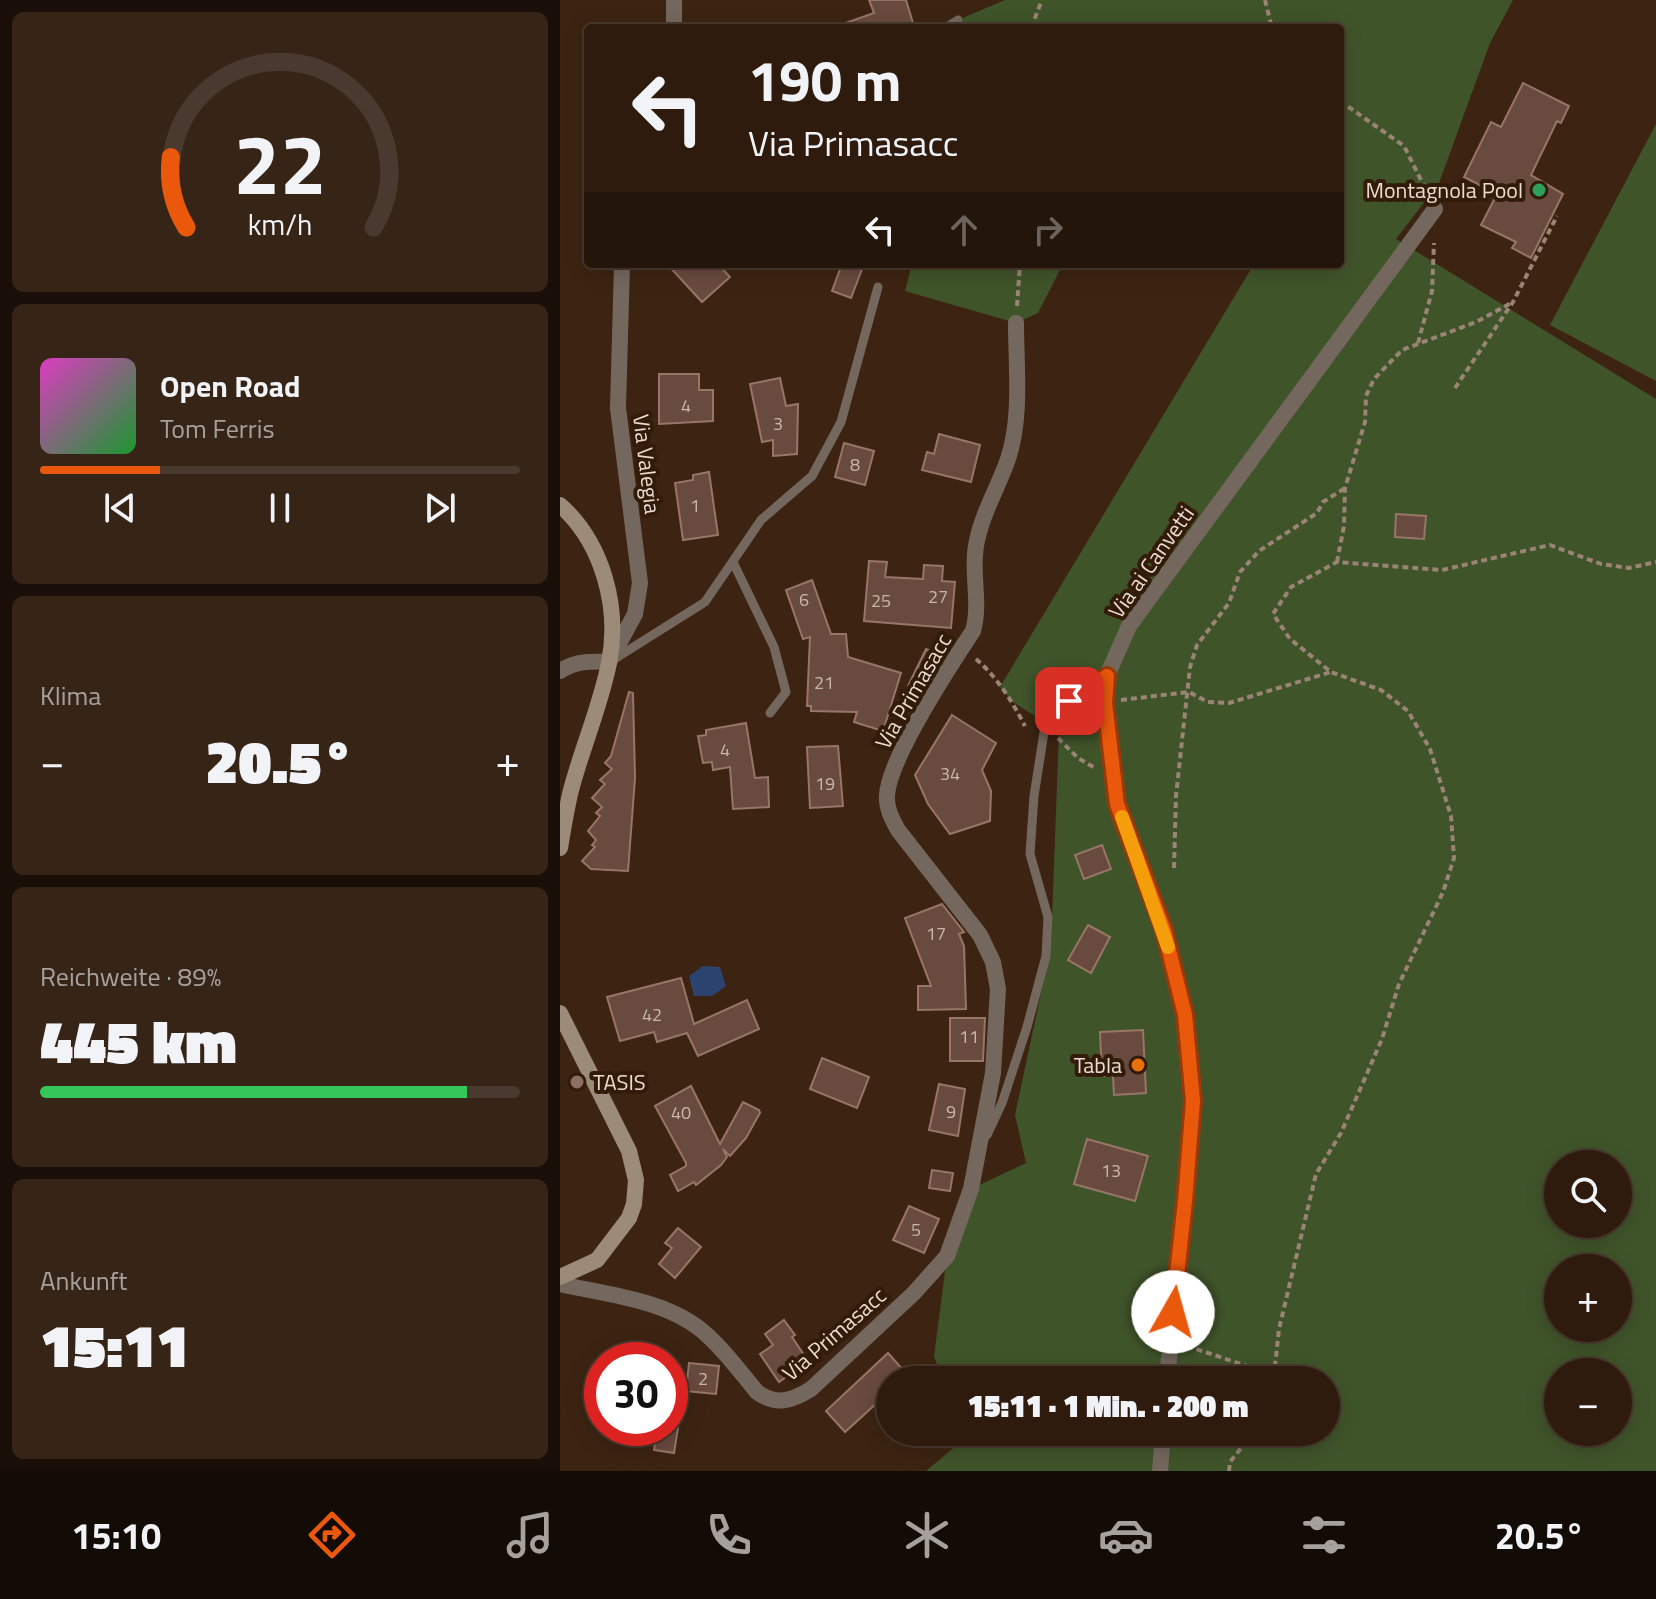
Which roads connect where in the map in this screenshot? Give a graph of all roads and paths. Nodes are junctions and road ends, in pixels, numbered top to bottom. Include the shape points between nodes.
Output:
1 (674, 0) edge
2 (1042, 0) edge
3 (1265, 0) edge
4 (958, 20) dead end
5 (674, 24) edge
6 (952, 24) edge
7 (1033, 24) edge
8 (1271, 24) edge
9 (1344, 104) edge
10 (1435, 209) junction
11 (1557, 216) dead end
12 (622, 268) edge
13 (1020, 268) edge
14 (878, 287) dead end
15 (1513, 302) junction
16 (1016, 323) joint
17 (1418, 343) junction
18 (1455, 388) dead end
19 (1345, 488) junction
20 (560, 505) edge
21 (733, 562) junction
22 (1337, 562) junction
23 (1656, 562) edge
24 (963, 646) junction
25 (609, 662) junction
26 (560, 671) edge
27 (1331, 672) junction
28 (1107, 676) junction
29 (1189, 692) junction
30 (1105, 703) junction
31 (770, 713) dead end
32 (1025, 726) dead end
33 (1045, 726) junction
34 (1113, 779) junction
35 (560, 848) edge
36 (1174, 868) dead end
37 (560, 1013) edge
38 (981, 1149) junction
39 (560, 1277) edge
40 (560, 1284) edge
41 (1170, 1339) junction
42 (1168, 1366) edge
43 (1242, 1366) edge
44 (1274, 1366) edge
45 (1162, 1446) edge
46 (1243, 1446) edge
47 (1160, 1471) edge
48 (1229, 1471) edge

1 - 5 street
2 - 7 path
3 - 8 path
4 - 6 lane
9 - 10 path via 1404,146
10 - 17 path via 1432,291
10 - 28 street, Via ai Canvetti via 1129,626
11 - 15 path
12 - 25 street, Via Valegia via 618,408 640,583 635,614
13 - 16 path
14 - 21 lane via 841,422 812,476 761,520
15 - 17 path
15 - 18 path
16 - 24 street, Via Primasacc via 1014,434 980,525 975,550 977,617
17 - 19 path via 1402,350 1374,379
19 - 22 path
19 - 29 path via 1259,551 1240,572 1229,603 1197,645
20 - 25 street via 598,556 612,606
21 - 25 lane via 705,602
21 - 31 lane via 774,647 786,692
22 - 23 path via 1442,570 1550,545 1601,564 1629,568
22 - 27 path via 1291,587 1273,614 1290,639
24 - 32 path via 989,671
24 - 38 street, Via Primasacc via 899,755 886,797 898,830 980,935 993,962 998,989 993,1073
25 - 26 street via 589,661
25 - 35 street
27 - 29 path via 1229,703 1208,702
27 - 44 path via 1381,690 1408,711 1430,749 1451,816 1454,858 1341,1133 1316,1174
28 - 30 street, Via ai Canvetti
28 - 33 lane via 1050,713
29 - 30 path
29 - 36 path via 1176,796
30 - 34 street, Via ai Canvetti
33 - 34 path via 1078,758
33 - 38 lane, Via Primasacc via 1030,854 1048,917 1046,956 1006,1090
34 - 41 street, Via ai Canvetti via 1117,804 1164,930 1185,1015 1193,1101
37 - 39 street via 629,1151 636,1180 629,1218 597,1260
38 - 40 street, Via Primasacc via 947,1256 914,1293 796,1399 781,1402 757,1392 705,1333 679,1317
41 - 42 street, Via ai Canvetti
41 - 43 path
45 - 47 street
46 - 48 path

